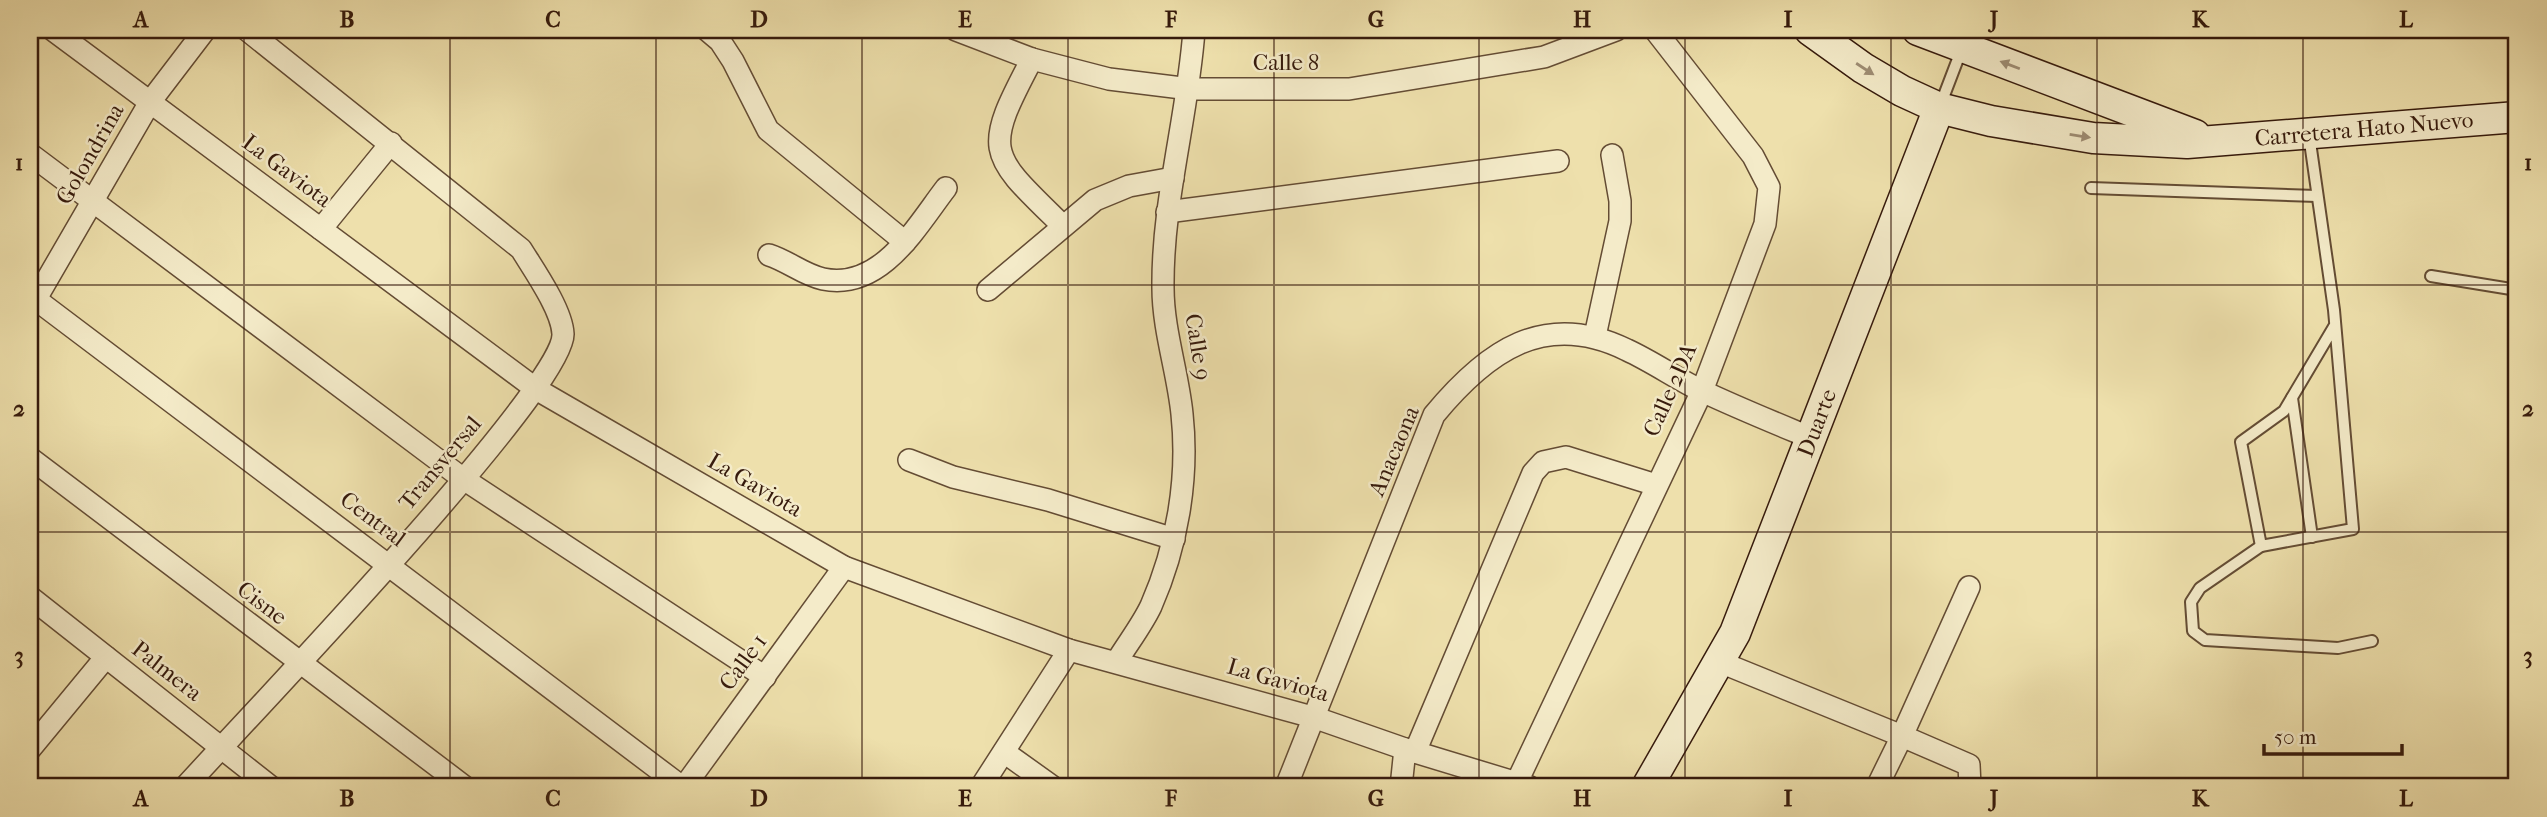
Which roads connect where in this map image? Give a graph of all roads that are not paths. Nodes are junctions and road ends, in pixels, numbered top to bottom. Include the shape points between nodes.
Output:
1 (53, 30) edge
2 (205, 30) edge
3 (247, 30) edge
4 (707, 30) edge
5 (956, 30) edge
6 (1194, 30) edge
7 (1616, 30) edge
8 (1655, 30) edge
9 (1810, 30) edge
10 (1918, 30) edge
11 (1966, 38) edge
12 (1032, 59) junction
13 (1190, 89) junction
14 (150, 102) junction
15 (1939, 108) junction
16 (2517, 117) edge
17 (2308, 132) junction
18 (2211, 141) junction
19 (391, 144) junction
20 (30, 154) edge
21 (1612, 155) dead end
22 (1558, 161) dead end
23 (1173, 178) junction
24 (946, 188) dead end
25 (2091, 188) dead end
26 (2317, 196) junction
27 (93, 201) junction
28 (1167, 212) junction
29 (1063, 226) junction
30 (321, 229) junction
31 (905, 242) junction
32 (769, 256) dead end
33 (2431, 276) dead end
34 (988, 290) dead end
35 (2517, 290) edge
36 (32, 302) edge
37 (2335, 325) junction
38 (1595, 337) junction
39 (536, 389) junction
40 (1702, 391) junction
41 (2292, 398) junction
42 (1811, 438) junction
43 (30, 458) edge
44 (909, 460) dead end
45 (462, 478) junction
46 (1656, 485) junction
47 (2312, 537) junction
48 (1174, 540) junction
49 (2261, 546) junction
50 (390, 565) junction
51 (844, 567) junction
52 (1969, 587) dead end
53 (30, 597) edge
54 (2372, 641) dead end
55 (1069, 650) junction
56 (106, 657) junction
57 (1118, 661) junction
58 (1720, 662) junction
59 (299, 664) junction
60 (765, 677) junction
61 (1316, 718) junction
62 (1902, 736) junction
63 (220, 747) junction
64 (30, 749) edge
65 (1410, 751) junction
66 (1003, 752) junction
67 (1524, 786) edge
68 (185, 787) edge
69 (271, 787) edge
70 (465, 787) edge
71 (683, 787) edge
72 (981, 787) edge
73 (1053, 787) edge
74 (1286, 787) edge
75 (1401, 787) edge
76 (1647, 787) edge
77 (1877, 787) edge
78 (1970, 787) edge

1 - 14 street, La Gaviota
2 - 14 street, Golondrina
3 - 19 street
4 - 31 street via 733,61 768,130
5 - 12 street, Calle 8
6 - 13 street, Calle 9
7 - 13 street, Calle 8 via 1544,57 1349,89
8 - 40 street, Calle 2DA via 1753,156 1769,187 1765,224
9 -> 15 main road, Carretera Hato Nuevo via 1872,74
10 - 11 main road, Carretera Hato Nuevo
11 - 15 lane, Duarte
18 -> 11 main road, Carretera Hato Nuevo
12 - 13 street, Calle 8 via 1108,79
12 - 29 street via 1006,108 997,140 1013,177
13 - 23 street, Calle 9
14 - 27 street, Golondrina
14 - 30 street, La Gaviota
15 -> 18 main road, Carretera Hato Nuevo via 2093,138
15 - 42 main road, Duarte
16 - 17 main road, Carretera Hato Nuevo
17 - 18 main road, Carretera Hato Nuevo
17 - 26 lane
19 - 30 street
19 - 39 street, Transversal via 521,249 563,335
20 - 27 street
21 - 38 street via 1620,221
22 - 28 street
23 - 28 street, Calle 9
23 - 29 street via 1104,195
24 - 31 street
25 - 26 lane
26 - 37 lane
27 - 36 street, Golondrina
27 - 45 street
28 - 48 street, Calle 9 via 1163,290 1183,449
29 - 34 street
30 - 39 street, La Gaviota
31 - 32 street via 879,267 851,279 821,279
33 - 35 lane
36 - 50 street, Central
37 - 41 lane
37 - 47 lane via 2353,529
38 - 40 street, Anacaona via 1627,349
38 - 61 street, Anacaona via 1549,335 1511,344 1457,387 1434,415
39 - 45 street, Transversal
39 - 51 street, La Gaviota
40 - 42 street, Anacaona
40 - 46 street, Calle 2DA
41 - 47 lane
41 - 49 lane via 2284,411 2241,442
42 - 58 main road, Duarte
43 - 59 street, Cisne
44 - 48 street via 953,477 1048,500
45 - 50 street, Transversal
45 - 60 street
46 - 65 street via 1566,457 1543,462 1533,473
46 - 67 street, Calle 2DA
47 - 49 lane
48 - 57 street, Calle 9 via 1150,608
49 - 54 lane via 2200,588 2191,602 2193,631 2205,640 2338,648
50 - 59 street, Transversal
50 - 71 street, Central
51 - 55 street, La Gaviota
51 - 60 street, Calle 1
52 - 62 street
53 - 56 street, Palmera
55 - 57 street, La Gaviota
55 - 66 street
56 - 63 street, Palmera
56 - 64 street
57 - 61 street, La Gaviota
58 - 62 street
58 - 76 main road, Duarte
59 - 63 street, Transversal
59 - 70 street, Cisne
60 - 71 street, Calle 1
61 - 65 street, La Gaviota
61 - 74 street, Anacaona
62 - 77 street
62 - 78 street via 1969,765
63 - 68 street, Transversal
63 - 69 street, Palmera
65 - 67 street, La Gaviota
65 - 75 street
66 - 72 street
66 - 73 street

